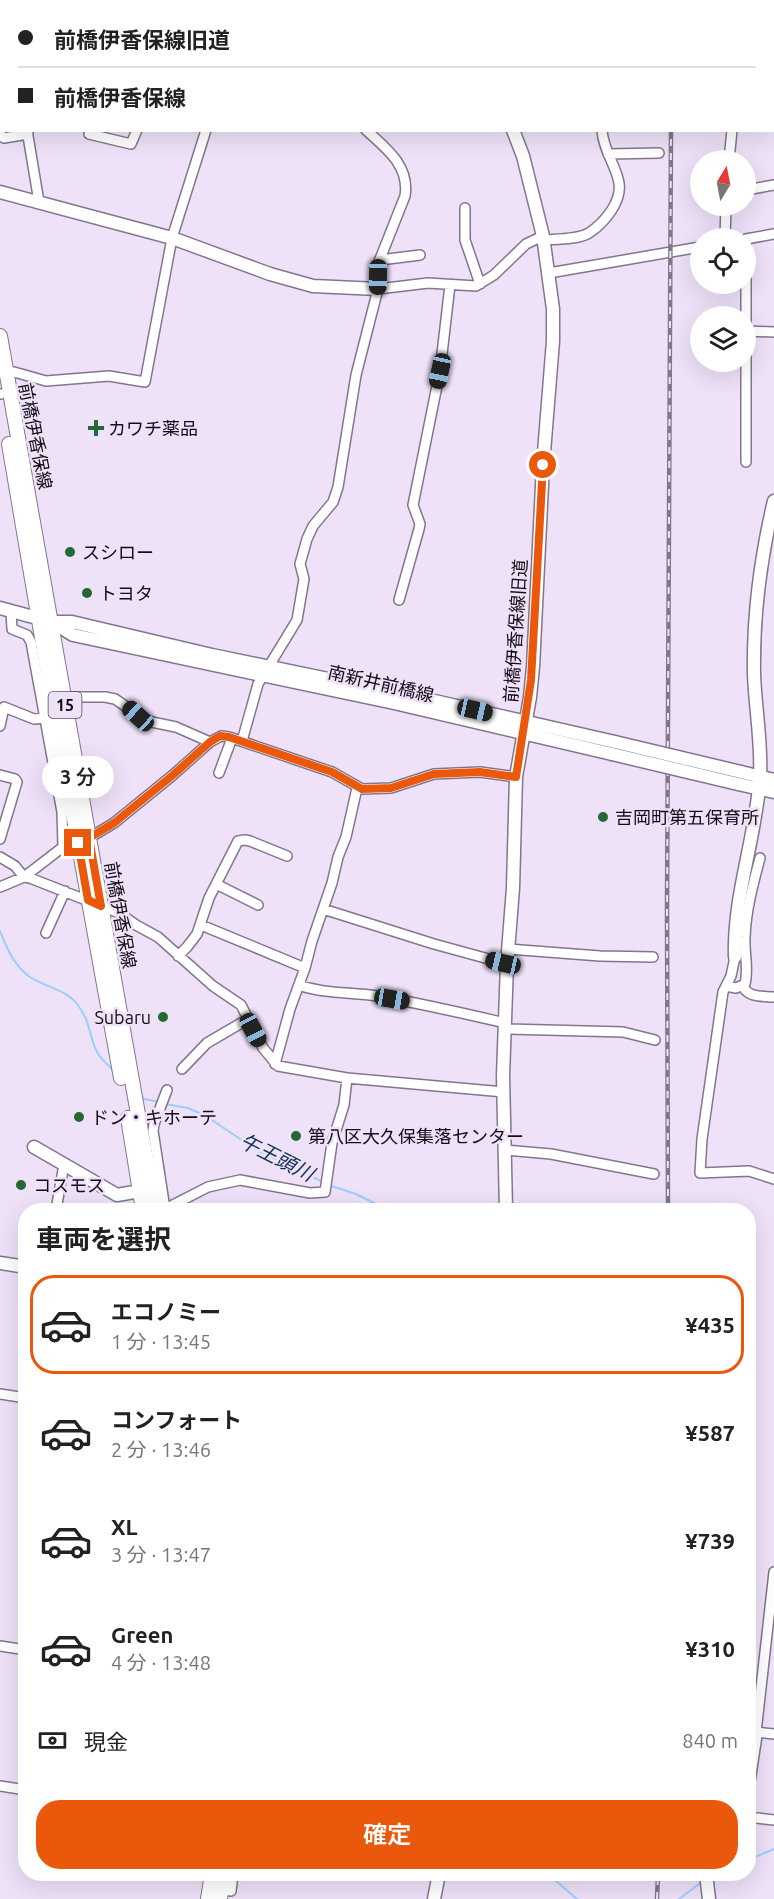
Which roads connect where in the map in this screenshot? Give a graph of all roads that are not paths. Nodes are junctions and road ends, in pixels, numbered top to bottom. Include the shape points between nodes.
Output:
1 (0, 132) edge
2 (25, 132) edge
3 (28, 132) edge
4 (136, 132) edge
5 (204, 132) edge
6 (368, 132) edge
7 (514, 132) edge
8 (602, 132) edge
9 (732, 132) edge
10 (89, 134) dead end
11 (730, 150) edge
12 (659, 153) dead end
13 (608, 154) junction
14 (774, 185) edge
15 (756, 188) edge
16 (0, 192) edge
17 (39, 202) junction
18 (465, 208) dead end
19 (774, 234) edge
20 (756, 237) edge
21 (172, 238) junction
22 (543, 238) junction
23 (690, 249) edge
24 (420, 255) dead end
25 (380, 260) junction
26 (549, 273) junction
27 (480, 284) junction
28 (450, 285) junction
29 (378, 289) junction
30 (756, 331) edge
31 (774, 332) edge
32 (0, 336) edge
33 (747, 372) edge
34 (6, 373) junction
35 (0, 393) edge
36 (746, 462) dead end
37 (774, 501) edge
38 (399, 600) dead end
39 (6, 610) edge
40 (46, 620) junction
41 (267, 671) junction
42 (64, 697) junction
43 (2, 706) edge
44 (45, 718) junction
45 (0, 726) edge
46 (524, 727) junction
47 (237, 740) junction
48 (210, 742) junction
49 (219, 774) dead end
50 (0, 775) edge
51 (516, 777) junction
52 (774, 780) edge
53 (759, 783) junction
54 (357, 788) junction
55 (774, 792) edge
56 (0, 839) edge
57 (83, 840) junction
58 (63, 847) junction
59 (287, 856) dead end
60 (0, 857) edge
61 (760, 858) dead end
62 (24, 877) junction
63 (216, 884) junction
64 (0, 887) edge
65 (65, 891) junction
66 (88, 900) junction
67 (258, 905) dead end
68 (101, 906) junction
69 (323, 909) junction
70 (201, 925) junction
71 (46, 933) dead end
72 (508, 949) junction
73 (178, 956) junction
74 (653, 957) dead end
75 (735, 957) joint
76 (507, 964) junction
77 (305, 968) junction
78 (299, 985) junction
79 (726, 986) junction
80 (742, 987) junction
81 (774, 997) edge
82 (248, 1019) junction
83 (505, 1026) junction
84 (654, 1040) dead end
85 (275, 1064) junction
86 (182, 1069) dead end
87 (347, 1078) junction
88 (167, 1090) dead end
89 (504, 1092) junction
90 (130, 1099) junction
91 (34, 1147) dead end
92 (506, 1150) junction
93 (65, 1165) junction
94 (654, 1174) dead end
95 (774, 1179) edge
96 (140, 1191) junction
97 (57, 1203) edge
98 (142, 1203) edge
99 (156, 1203) edge
100 (158, 1203) edge
101 (173, 1203) edge
102 (506, 1203) edge
103 (0, 1263) edge
104 (18, 1266) edge
105 (0, 1394) edge
106 (18, 1397) edge
107 (774, 1572) edge
108 (773, 1592) edge
109 (771, 1630) edge
110 (0, 1646) edge
111 (18, 1649) edge
112 (763, 1664) junction
113 (774, 1667) edge
114 (756, 1732) joint
115 (774, 1734) edge
116 (0, 1786) edge
117 (18, 1789) edge
118 (756, 1818) edge
119 (774, 1820) edge
120 (211, 1881) edge
121 (232, 1881) edge
122 (438, 1881) edge
123 (706, 1881) edge
124 (221, 1894) edge
125 (208, 1899) edge
126 (434, 1899) edge
127 (709, 1899) edge

1 - 2 street via 4,138
3 - 17 street
4 - 10 street via 131,144
5 - 21 street
6 - 25 street via 402,166 407,184
7 - 22 street, 前橋伊香保線旧道
8 - 13 street
9 - 11 street
12 - 13 street
13 - 22 street via 620,190 610,212 588,234
14 - 15 street
16 - 17 street
17 - 21 street
18 - 27 street via 465,240
19 - 20 street
21 - 29 street via 313,286
21 - 34 street via 145,382 109,376 46,381
22 - 26 street, 前橋伊香保線旧道
22 - 27 street via 534,238
23 - 26 street
24 - 25 street
25 - 29 street
26 - 46 street, 前橋伊香保線旧道 via 553,341 533,658
27 - 28 street
28 - 29 street via 428,283
28 - 38 street via 440,371 413,505 420,524
29 - 41 street via 356,375 333,502 307,539 300,564 304,579 297,620
30 - 31 street
32 - 34 main road, 前橋伊香保線 / 15
33 - 36 street
34 - 40 main road, 前橋伊香保線 / 15
35 - 40 main road, 前橋伊香保線 / 15
37 - 53 street via 759,585 755,651 761,748
39 - 40 street, 南新井前橋線
39 - 44 street via 12,629 27,634 31,642
40 - 41 street, 南新井前橋線 via 73,635
40 - 42 main road, 前橋伊香保線 / 15
40 - 57 main road, 前橋伊香保線 / 15
41 - 46 street, 南新井前橋線
41 - 47 street via 258,684
42 - 48 street via 115,699 147,721 176,727
42 - 57 main road, 前橋伊香保線 / 15
43 - 44 street via 34,719
43 - 45 street
44 - 58 street via 62,812
46 - 51 street, 前橋伊香保線旧道
46 - 53 street, 南新井前橋線, bridge
47 - 48 street via 220,736
47 - 49 street
47 - 54 street via 332,772
48 - 57 street via 114,823
50 - 56 street via 16,782
51 - 54 street via 457,772 434,774 382,790
51 - 72 street, 前橋伊香保線旧道
52 - 53 street, 南新井前橋線
53 - 55 street, 南新井前橋線
53 - 75 street via 738,903
54 - 69 street
57 - 58 street
57 - 66 main road, 前橋伊香保線 / 15
57 - 68 main road, 前橋伊香保線 / 15
58 - 62 street
59 - 63 street via 240,840
60 - 62 street
61 - 80 street via 746,923 747,973
62 - 64 street
62 - 65 street
63 - 67 street
63 - 70 street
65 - 66 street
65 - 71 street
66 - 68 street
66 - 90 main road, 前橋伊香保線 / 15 via 117,1059
68 - 73 street via 154,934
68 - 90 main road, 前橋伊香保線 / 15
69 - 76 street
69 - 77 street
70 - 73 street
70 - 77 street
72 - 74 street
72 - 76 street, 前橋伊香保線旧道
73 - 82 street via 241,1005
75 - 79 street
76 - 83 street, 前橋伊香保線旧道
77 - 78 street
78 - 83 street via 457,1011
78 - 85 street
79 - 80 street
79 - 95 street via 704,1121 700,1173 749,1171
80 - 81 street via 753,996
82 - 85 street
82 - 86 street via 207,1043
83 - 84 street via 623,1032
83 - 89 street, 前橋伊香保線旧道
85 - 87 street
87 - 89 street
87 - 101 street via 323,1193 240,1180 208,1187
88 - 100 street via 153,1131
89 - 92 street, 前橋伊香保線旧道
90 - 96 main road, 15
90 - 99 main road, 15
91 - 93 street
92 - 94 street via 552,1154
92 - 102 street, 前橋伊香保線旧道
93 - 96 street via 117,1195
93 - 97 street
96 - 98 main road, 15
103 - 104 street
105 - 106 street
107 - 108 street
108 - 109 street
109 - 112 street
110 - 111 street
112 - 113 street
112 - 114 street
114 - 115 street
116 - 117 street
118 - 119 street
120 - 125 main road
121 - 124 street via 231,1891
122 - 126 street
123 - 127 street

